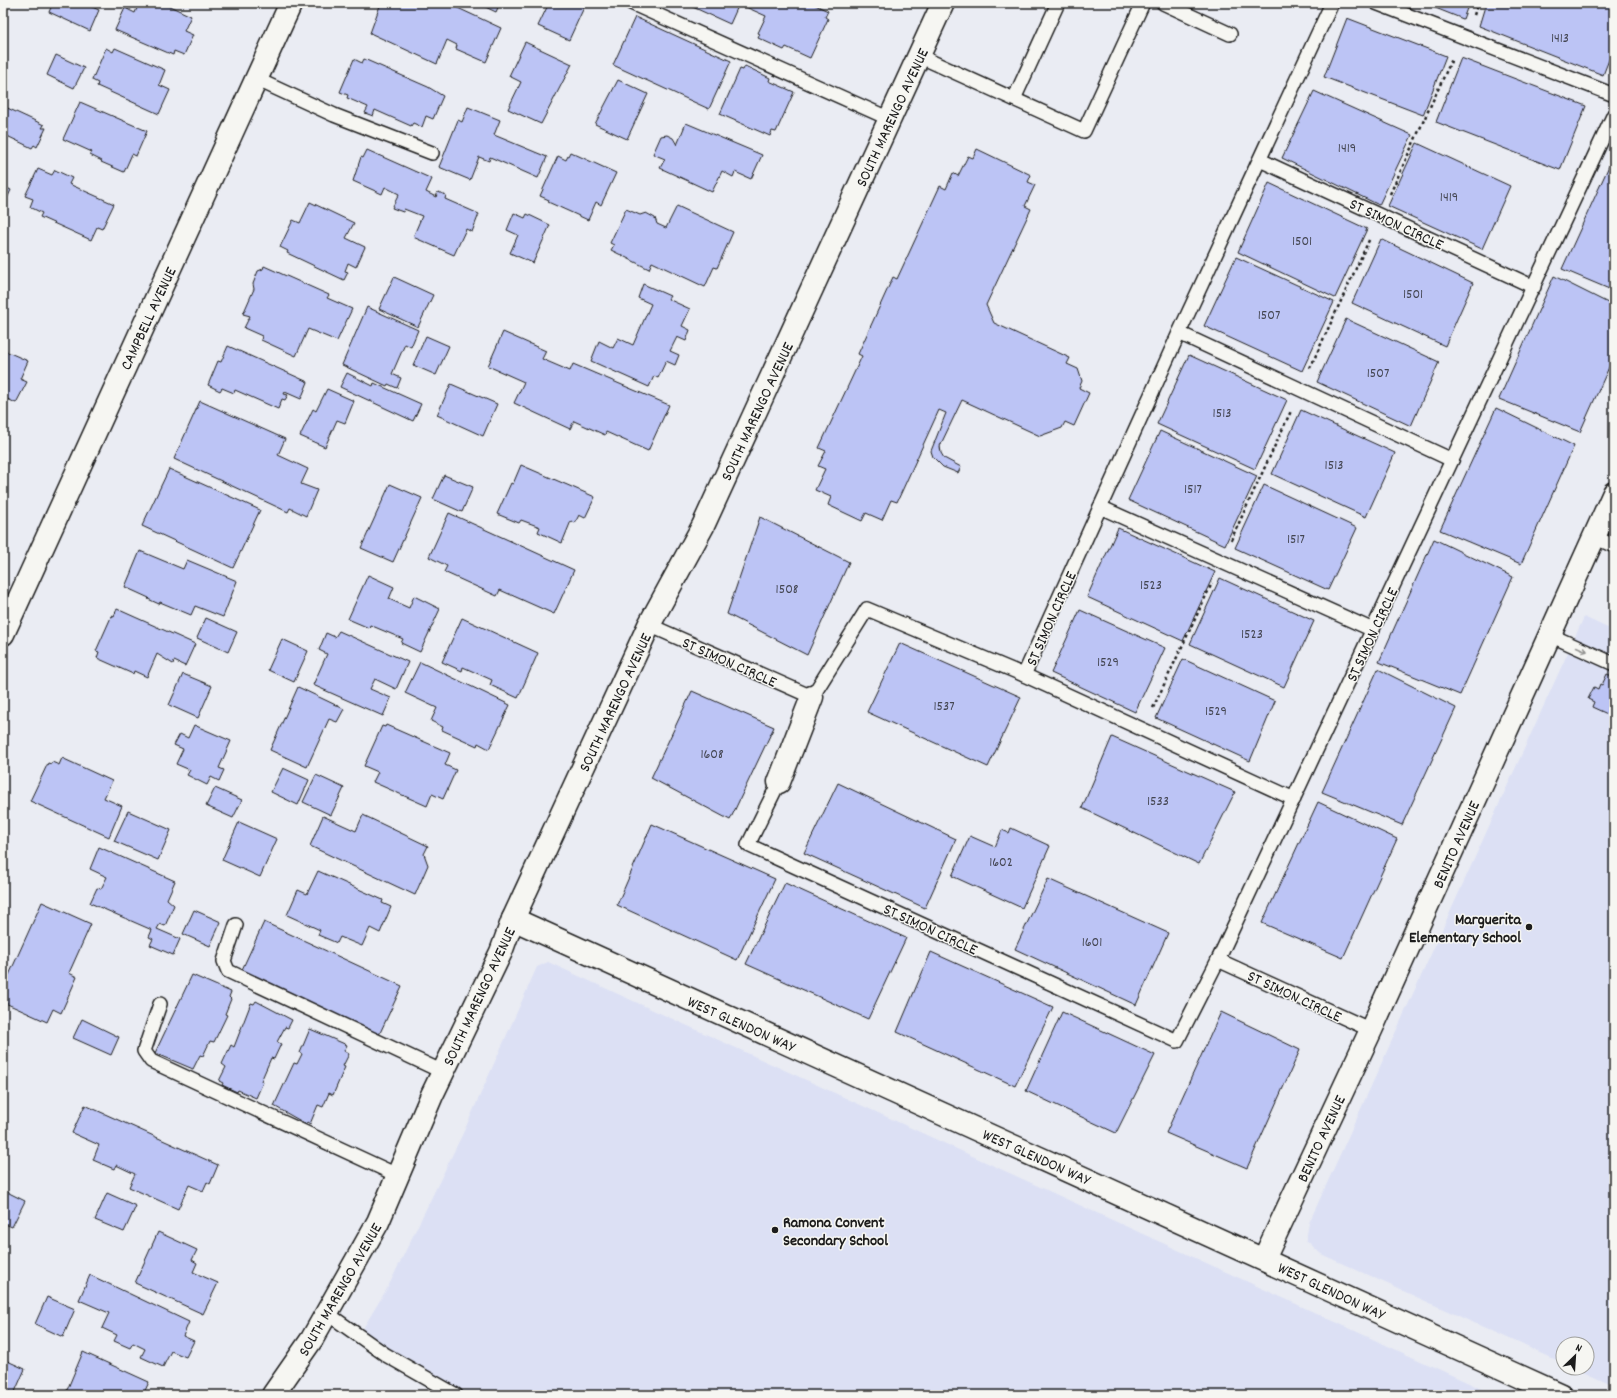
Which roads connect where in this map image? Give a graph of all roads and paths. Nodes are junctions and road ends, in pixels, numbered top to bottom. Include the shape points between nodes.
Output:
1 (291, 3) edge
2 (631, 3) edge
3 (943, 3) edge
4 (1058, 3) edge
5 (1143, 3) edge
6 (1163, 3) edge
7 (1332, 3) edge
8 (1376, 3) edge
9 (1478, 3) edge
10 (1473, 16) dead end
11 (1230, 34) dead end
12 (919, 56) junction
13 (1452, 59) dead end
14 (256, 79) junction
15 (1614, 95) edge
16 (1014, 99) junction
17 (1614, 114) edge
18 (890, 119) junction
19 (432, 153) dead end
20 (1260, 160) junction
21 (1389, 194) dead end
22 (1373, 232) dead end
23 (1534, 287) junction
24 (1179, 332) junction
25 (1308, 372) dead end
26 (1294, 404) dead end
27 (1452, 460) junction
28 (1614, 493) edge
29 (1100, 507) junction
30 (1594, 537) junction
31 (1231, 541) dead end
32 (1614, 546) edge
33 (1213, 581) dead end
34 (649, 625) junction
35 (1373, 630) junction
36 (3, 634) edge
37 (1550, 635) junction
38 (1614, 664) edge
39 (1024, 676) junction
40 (812, 697) junction
41 (1152, 711) dead end
42 (778, 782) joint
43 (1294, 800) junction
44 (513, 919) junction
45 (236, 925) dead end
46 (1218, 960) junction
47 (160, 1004) dead end
48 (1371, 1030) junction
49 (443, 1072) junction
50 (399, 1176) junction
51 (1264, 1259) junction
52 (328, 1314) junction
53 (273, 1395) edge
54 (456, 1395) edge
55 (1561, 1395) edge

1 - 14 street, CAMPBELL AVENUE
2 - 18 lane
3 - 12 street, SOUTH MARENGO AVENUE
4 - 16 lane
5 - 16 lane via 1084,131
6 - 11 lane
7 - 20 lane, ST SIMON CIRCLE
8 - 15 lane
9 - 10 path
12 - 16 lane
12 - 18 street, SOUTH MARENGO AVENUE
13 - 21 path
14 - 19 lane via 334,115
14 - 36 street, CAMPBELL AVENUE
17 - 23 lane, ST SIMON CIRCLE
18 - 34 street, SOUTH MARENGO AVENUE via 703,526
20 - 23 lane, ST SIMON CIRCLE
20 - 24 lane, ST SIMON CIRCLE
22 - 25 path
23 - 27 lane, ST SIMON CIRCLE
24 - 27 lane
24 - 29 lane, ST SIMON CIRCLE
26 - 31 path
27 - 35 lane, ST SIMON CIRCLE
28 - 30 street, BENITO AVENUE
29 - 35 lane
29 - 39 lane, ST SIMON CIRCLE
30 - 32 lane
30 - 37 street, BENITO AVENUE
33 - 41 path
34 - 40 lane, ST SIMON CIRCLE
34 - 44 street, SOUTH MARENGO AVENUE
35 - 43 lane, ST SIMON CIRCLE
37 -> 38 lane
37 - 48 street, BENITO AVENUE
39 - 40 lane, ST SIMON CIRCLE via 867,609
39 - 43 lane
40 - 42 street, ST SIMON CIRCLE
42 - 46 lane, ST SIMON CIRCLE via 748,845 1177,1041
43 - 46 lane, ST SIMON CIRCLE
44 - 49 street, SOUTH MARENGO AVENUE via 501,952
44 - 51 street, WEST GLENDON WAY
45 - 49 lane via 224,961 228,971
46 - 48 lane, ST SIMON CIRCLE
47 - 50 lane via 144,1051 151,1061
48 - 51 street, BENITO AVENUE
49 - 50 street, SOUTH MARENGO AVENUE
50 - 52 street, SOUTH MARENGO AVENUE via 378,1222
51 - 55 street, WEST GLENDON WAY
52 - 53 street, SOUTH MARENGO AVENUE
52 - 54 lane via 386,1355

